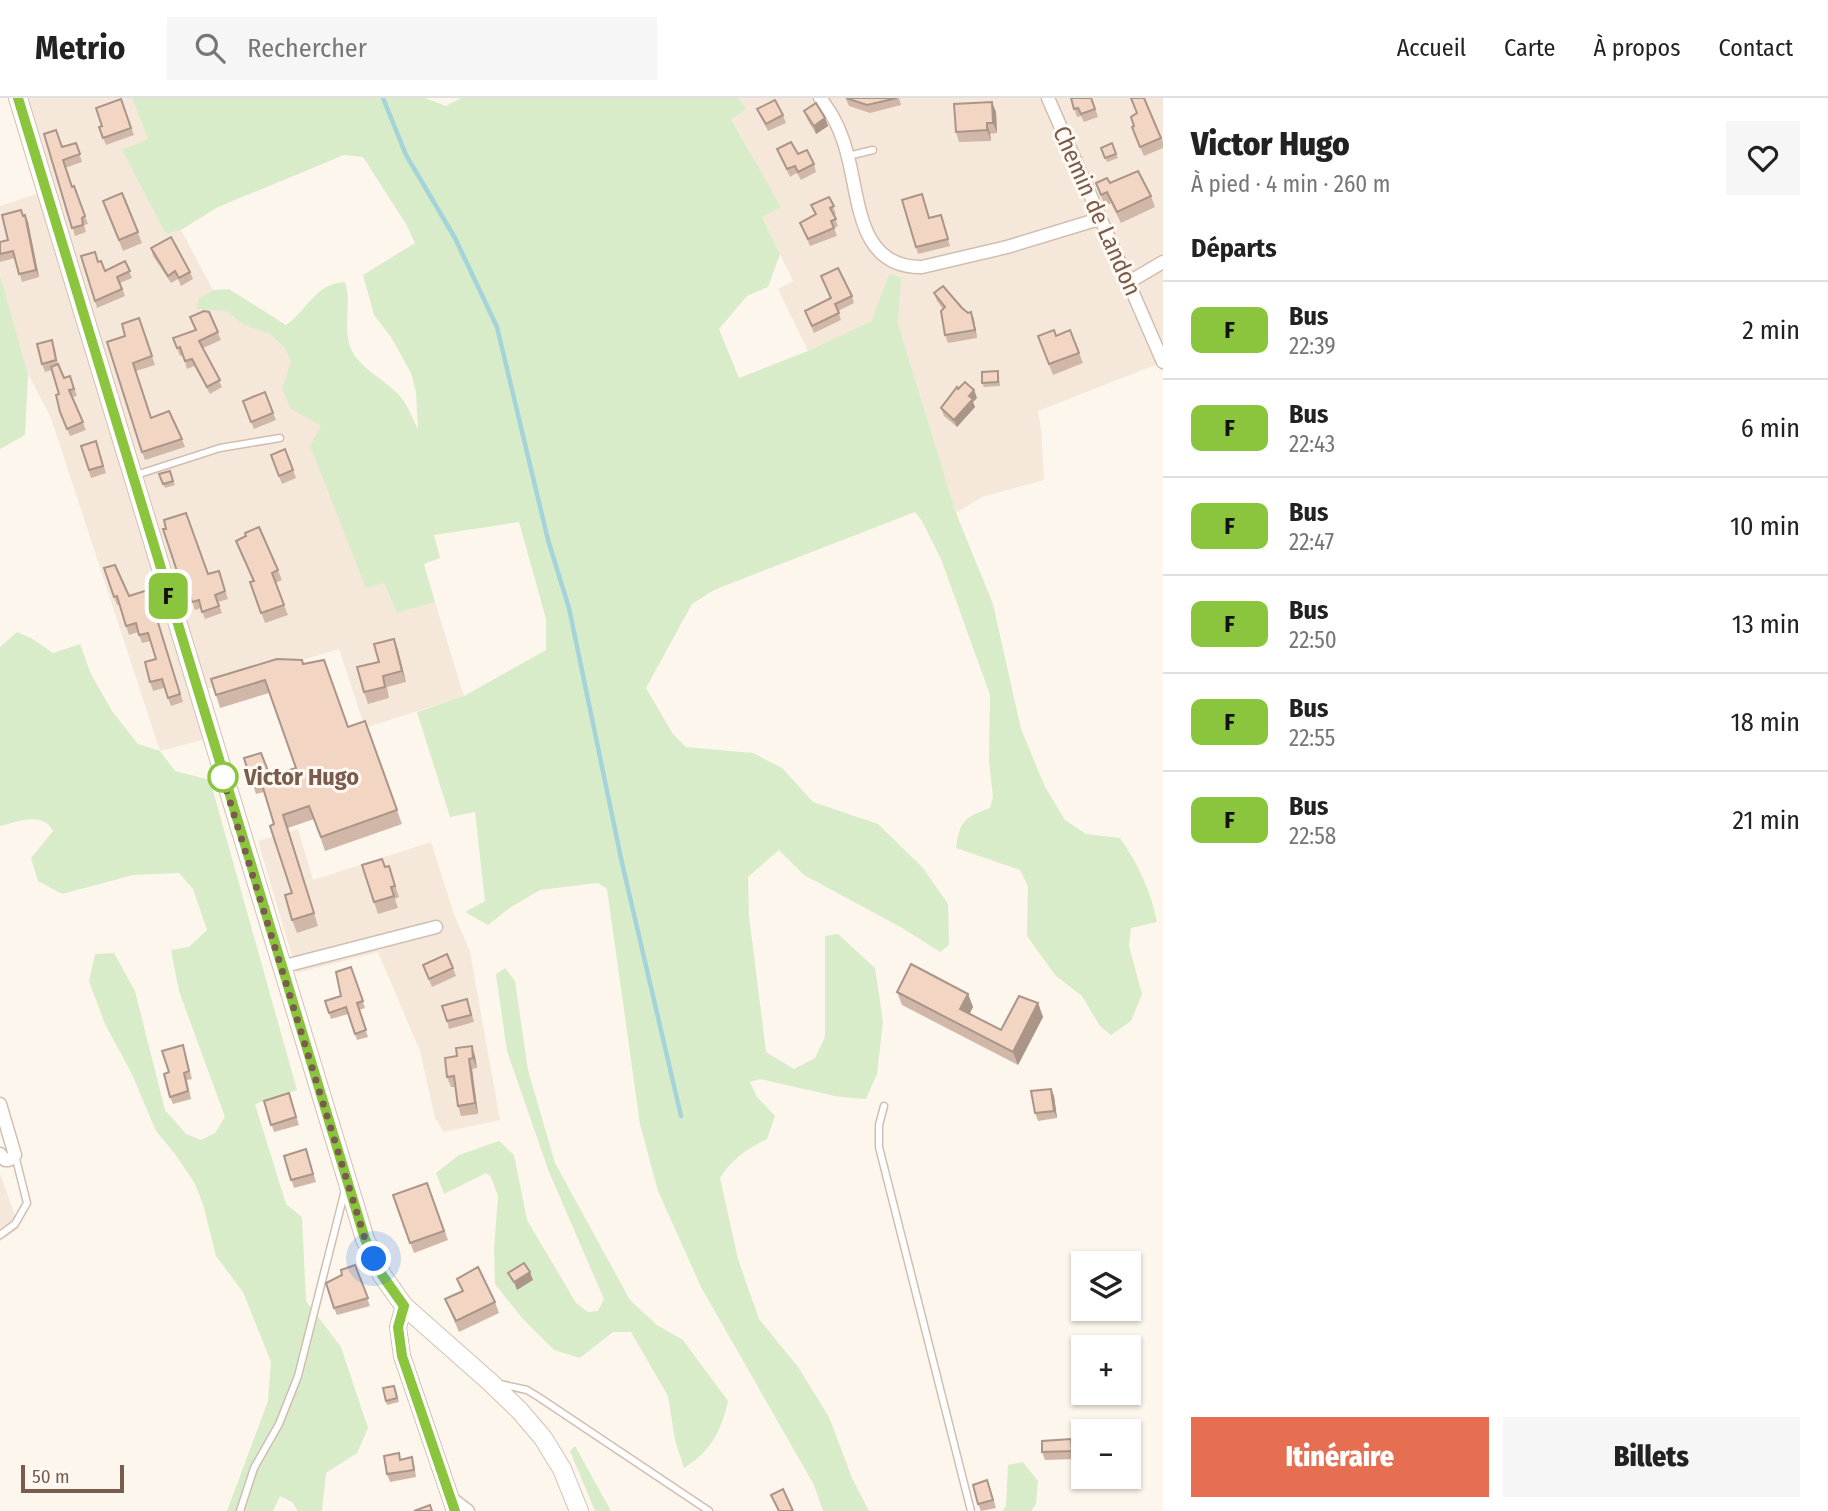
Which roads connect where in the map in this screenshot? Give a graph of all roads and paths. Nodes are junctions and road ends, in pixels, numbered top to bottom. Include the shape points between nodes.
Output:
1 (18, 98) edge
2 (820, 98) edge
3 (1048, 98) edge
4 (873, 150) dead end
5 (848, 156) junction
6 (1099, 219) junction
7 (1163, 262) edge
8 (1129, 282) junction
9 (1163, 362) edge
10 (280, 438) dead end
11 (132, 477) junction
12 (436, 927) dead end
13 (281, 967) junction
14 (0, 1104) edge
15 (884, 1105) dead end
16 (0, 1154) edge
17 (15, 1155) junction
18 (347, 1181) junction
19 (0, 1235) edge
20 (404, 1306) junction
21 (490, 1382) junction
22 (453, 1504) edge
23 (240, 1511) edge
24 (468, 1511) edge
25 (579, 1511) edge
26 (709, 1511) edge
27 (971, 1511) edge

1 - 11 main road
2 - 5 street via 837,124
3 - 6 street, Chemin de Landon
4 - 5 lane
5 - 6 street via 870,240 885,258 908,268 1007,247
6 - 8 street, Chemin de Landon
7 - 8 street
8 - 9 street, Chemin de Landon
10 - 11 lane via 220,448
11 - 13 main road
12 - 13 street
13 - 18 main road
14 - 17 street
15 - 27 lane via 879,1147
16 - 17 street via 5,1160
17 - 19 lane via 27,1203 15,1224
18 - 20 main road via 365,1239
18 - 23 lane via 298,1376 279,1424 254,1468
20 - 21 main road
20 - 22 street via 398,1327 402,1356
21 - 25 main road via 543,1438
21 - 26 lane via 541,1398
22 - 24 street

